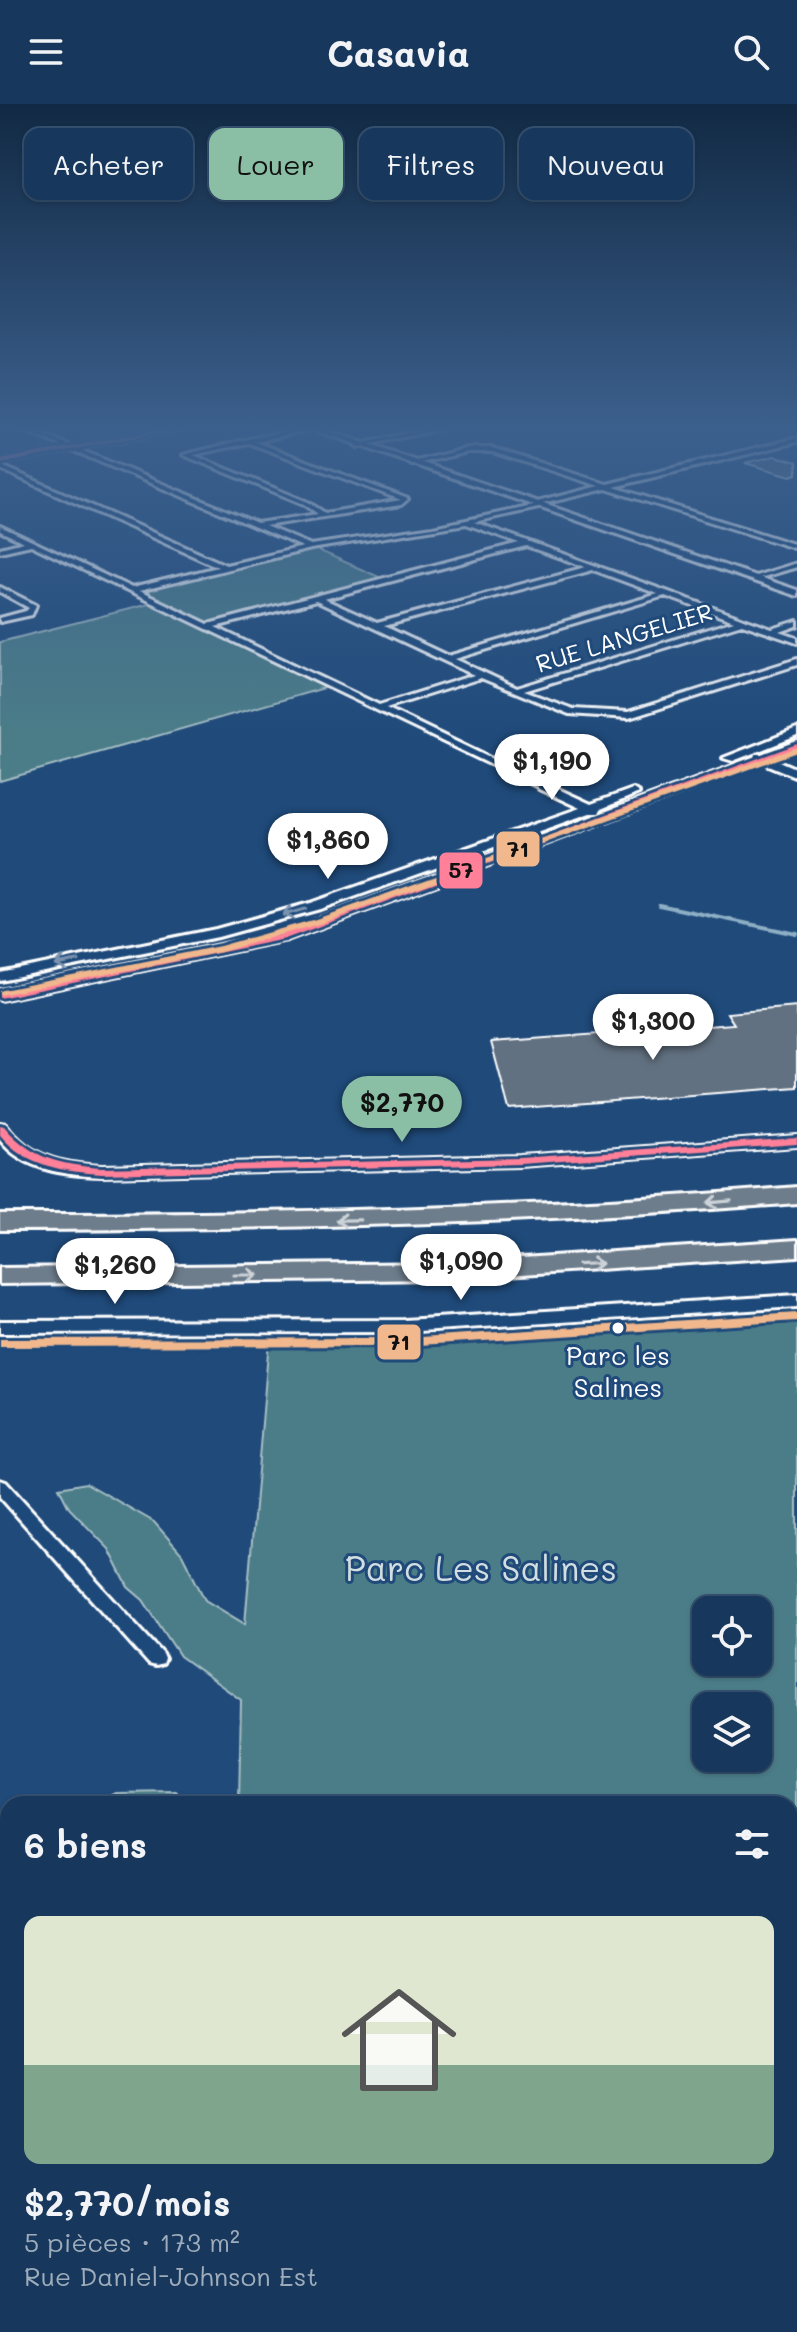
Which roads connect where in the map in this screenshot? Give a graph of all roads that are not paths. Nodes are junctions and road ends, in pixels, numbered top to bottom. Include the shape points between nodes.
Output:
1 (10, 533) edge
2 (150, 533) edge
3 (277, 533) edge
4 (403, 533) edge
5 (496, 533) edge
6 (620, 533) edge
7 (754, 533) edge
8 (31, 543) junction
9 (525, 544) junction
10 (311, 547) junction
11 (797, 547) edge
12 (0, 550) edge
13 (797, 565) edge
14 (224, 567) junction
15 (593, 568) junction
16 (753, 578) junction
17 (0, 589) edge
18 (129, 591) junction
19 (797, 593) edge
20 (666, 594) junction
21 (316, 598) junction
22 (0, 620) edge
23 (743, 621) junction
24 (797, 623) edge
25 (376, 626) junction
26 (206, 627) junction
27 (772, 632) junction
28 (797, 641) edge
29 (447, 659) junction
30 (797, 662) edge
31 (481, 675) junction
32 (516, 691) junction
33 (377, 708) junction
34 (797, 732) edge
35 (797, 746) edge
36 (745, 751) junction
37 (763, 758) junction
38 (797, 773) edge
39 (543, 786) junction
40 (589, 808) junction
41 (607, 816) junction
42 (527, 831) junction
43 (0, 977) edge
44 (0, 995) edge
45 (0, 1128) edge
46 (797, 1141) edge
47 (797, 1195) edge
48 (0, 1222) edge
49 (797, 1248) edge
50 (0, 1276) edge
51 (797, 1301) edge
52 (0, 1327) edge
53 (0, 1486) edge
54 (156, 1659) dead end

1 - 8 street
2 - 14 street
3 - 10 street
4 - 10 street
5 - 9 street
6 - 16 street
7 - 11 street
8 - 12 street
8 - 18 street
9 - 15 street
9 - 21 street
10 - 14 street
13 - 16 street
14 - 18 street
15 - 20 street
15 - 25 street
16 - 19 street
17 - 22 street via 33,607 29,613
18 - 26 street
20 - 23 street
20 - 29 street
21 - 25 street
21 - 26 street
23 - 27 street
23 - 32 street, RUE LANGELIER
24 - 27 street
25 - 29 street
26 - 33 street
27 - 28 street
29 - 31 street
30 - 32 street via 629,715 572,712
31 - 32 street
31 - 33 street
33 - 39 street
34 - 36 street
35 - 37 street
36 - 37 street
36 - 40 street
37 - 38 street
37 - 41 street
39 - 40 street
39 - 42 street via 550,809
40 - 41 street
40 - 42 street
41 - 44 street via 282,937
42 -> 43 street via 232,930
45 - 46 street via 17,1149 42,1162 114,1171 520,1161
47 -> 48 highway via 422,1218
50 -> 49 highway via 447,1271
51 - 52 street via 427,1325
53 - 54 street

